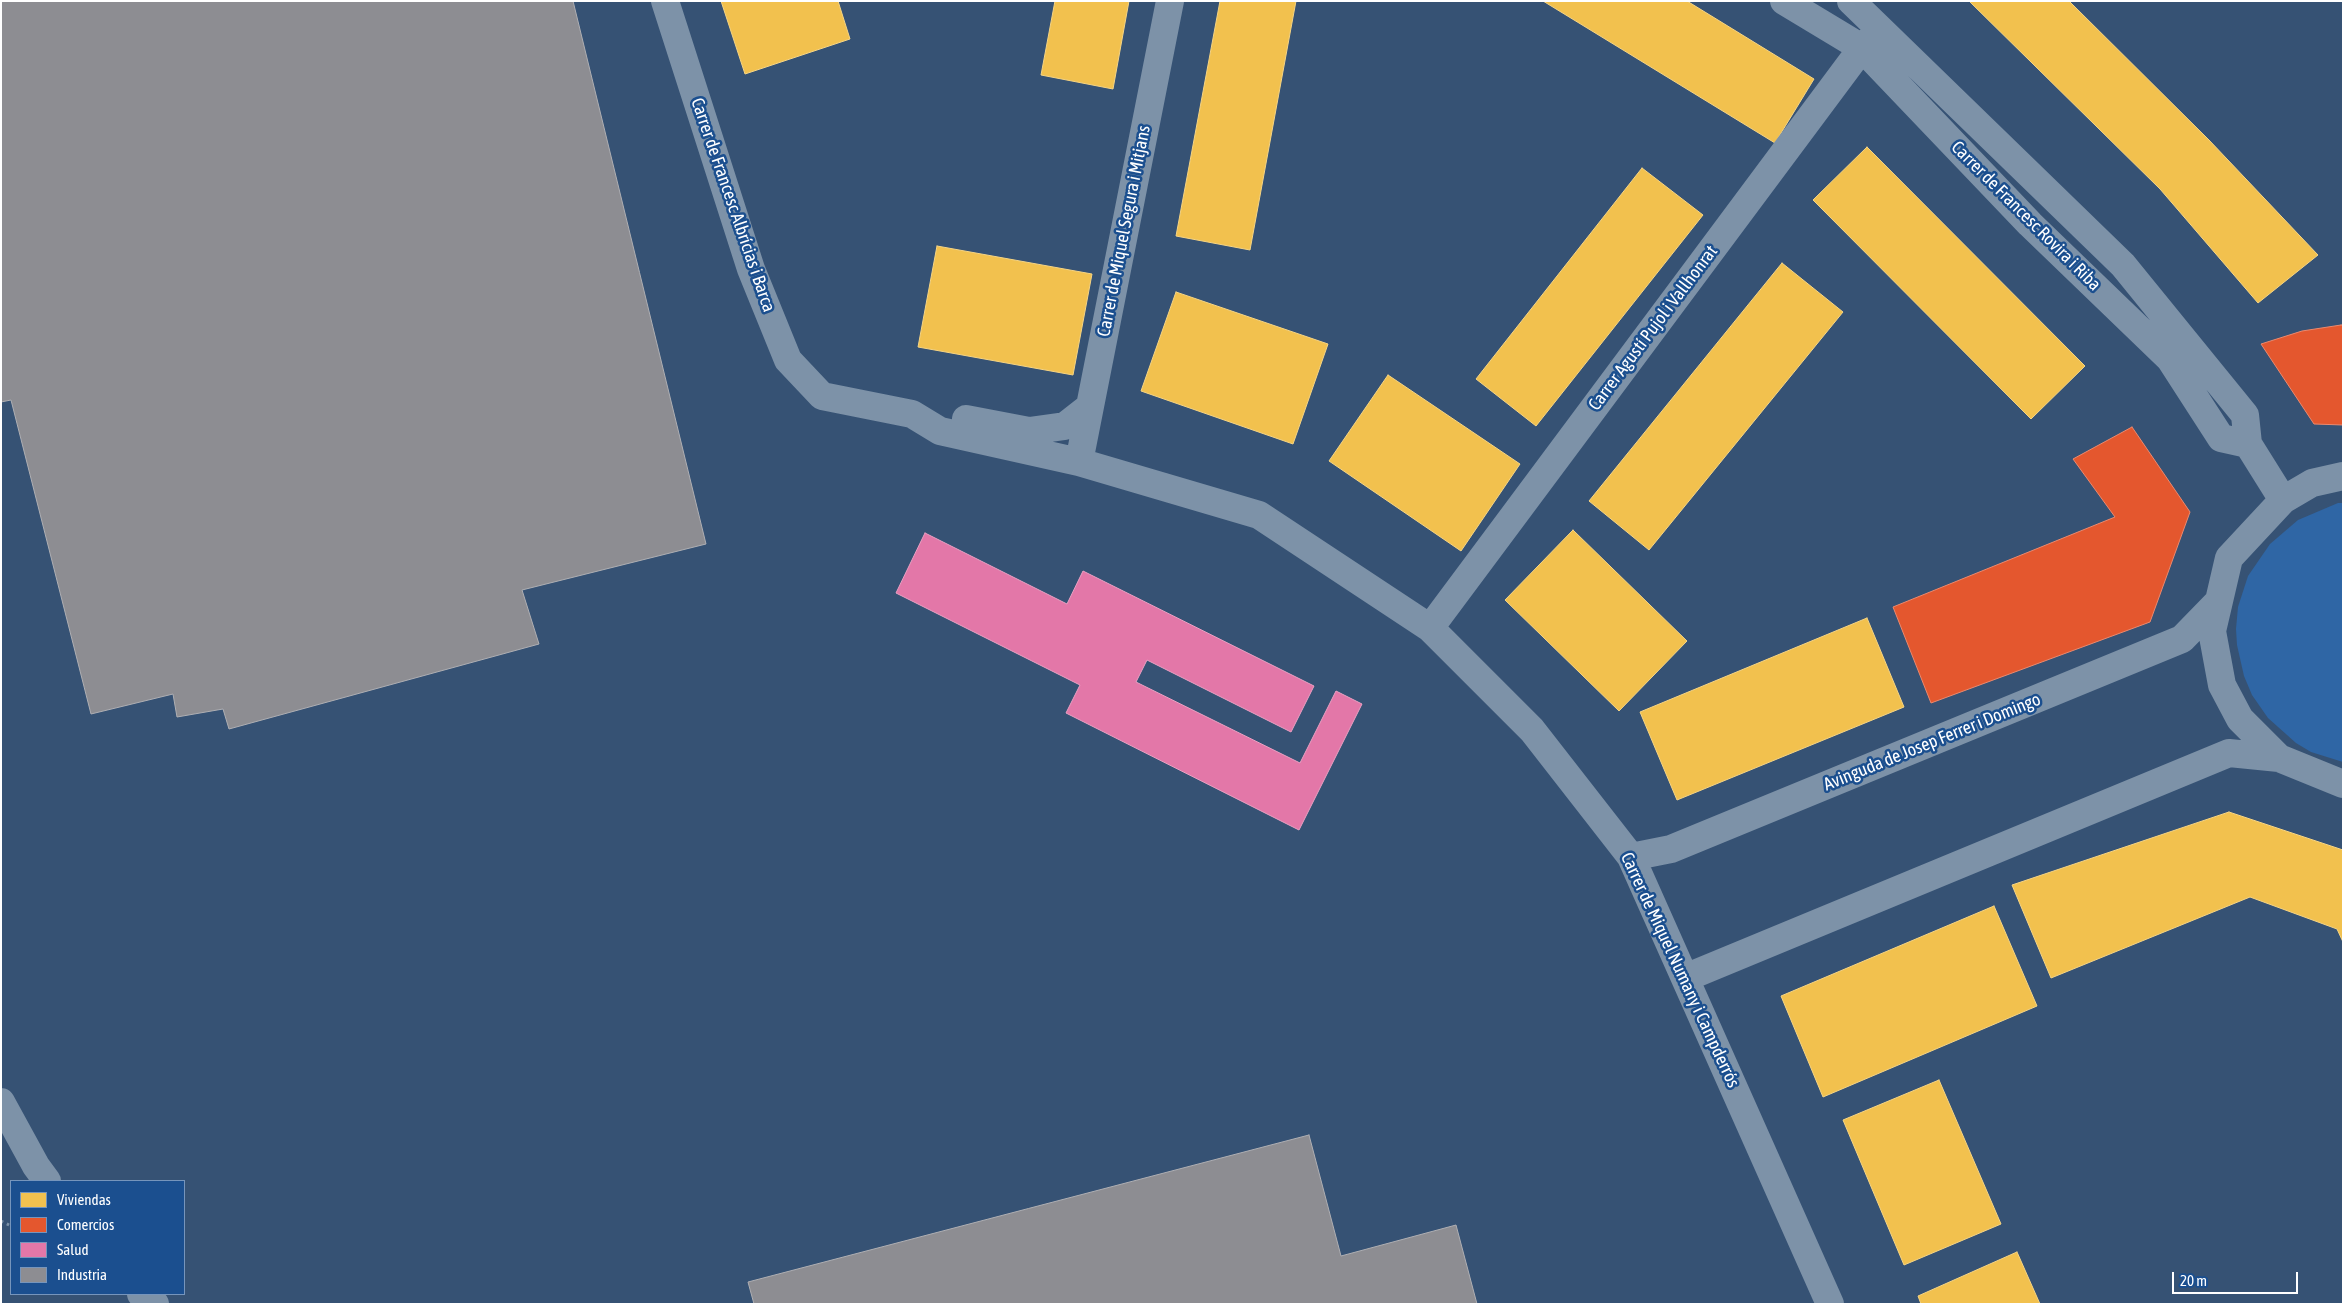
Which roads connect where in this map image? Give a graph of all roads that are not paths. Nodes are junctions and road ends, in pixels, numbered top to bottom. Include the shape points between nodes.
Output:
1 (665, 1) edge
2 (1170, 1) edge
3 (1784, 1) edge
4 (1851, 1) edge
5 (1871, 39) junction
6 (822, 396) joint
7 (1088, 408) junction
8 (912, 414) junction
9 (1079, 462) junction
10 (2343, 476) edge
11 (2283, 500) junction
12 (2219, 601) junction
13 (1430, 628) junction
14 (2279, 758) junction
15 (2343, 784) edge
16 (1631, 857) junction
17 (1685, 978) junction
18 (1, 1102) edge
19 (46, 1180) edge
20 (142, 1295) edge
21 (155, 1304) edge
22 (1830, 1304) edge

1 - 6 street, Carrer de Francesc Albrícias i Barca via 751,269 788,360
2 - 7 street, Carrer de Miquel Segura i Mitjans
3 - 5 street, Carrer de Francesc Rovira i Riba
4 - 5 street, Carrer de Francesc Rovira i Riba
5 - 11 street, Carrer de Francesc Rovira i Riba via 2122,265 2245,414 2248,444
5 - 13 street, Carrer Agustí Pujol i Vallhonrat
6 - 8 street, Carrer de Miquel Numany i Campderrós
7 - 8 street, Carrer de Miquel Numany i Campderrós via 1065,426 1029,431 966,419
7 - 9 street, Carrer de Miquel Segura i Mitjans
8 - 9 street, Carrer de Miquel Numany i Campderrós via 940,431
9 - 13 street, Carrer de Miquel Numany i Campderrós via 1259,515
10 - 11 street via 2312,483
11 - 12 street via 2229,558
12 - 14 street via 2212,631 2222,685 2240,719
12 - 16 street, Avinguda de Josep Ferrer i Domingo via 2182,639 1671,849
13 - 16 street, Carrer de Miquel Numany i Campderrós via 1532,730
14 - 15 street
14 - 17 street via 2229,753
16 - 17 street, Carrer de Miquel Numany i Campderrós
17 - 22 street, Carrer de Miquel Numany i Campderrós
18 - 19 street
20 - 21 street

